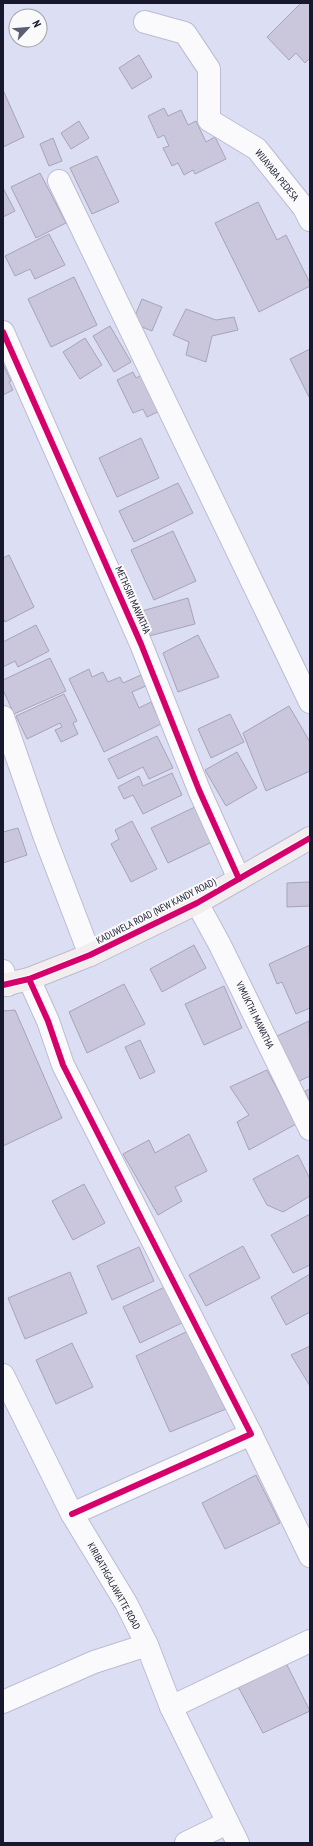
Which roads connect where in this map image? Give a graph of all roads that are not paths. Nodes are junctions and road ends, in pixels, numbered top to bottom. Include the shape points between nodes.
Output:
1 (145, 22) dead end
2 (59, 181) dead end
3 (310, 220) edge
4 (3, 332) edge
5 (310, 702) edge
6 (3, 717) edge
7 (310, 838) edge
8 (240, 879) junction
9 (197, 903) junction
10 (90, 955) junction
11 (29, 979) junction
12 (4, 980) edge
13 (310, 1129) edge
14 (3, 1375) edge
15 (251, 1434) junction
16 (72, 1514) junction
17 (310, 1556) edge
18 (310, 1641) edge
19 (146, 1645) junction
20 (3, 1702) edge
21 (171, 1707) junction
22 (227, 1823) junction
23 (186, 1843) edge
24 (238, 1843) edge

1 - 3 street, WIJAYABA PEDESA via 185,33 209,69 209,120 257,148 304,208
2 - 5 street
4 - 8 street, METHSIRI MAWATHA via 141,644 199,790
6 - 10 street via 44,835
7 - 8 main road, KADUWELA ROAD (NEW KANDY ROAD)
8 - 9 main road, KADUWELA ROAD (NEW KANDY ROAD)
9 - 10 main road, KADUWELA ROAD (NEW KANDY ROAD)
9 - 13 street, VIMUKTHI MAWATHA
10 - 11 main road, KADUWELA ROAD (NEW KANDY ROAD)
11 - 12 main road, KADUWELA ROAD (NEW KANDY ROAD)
11 - 15 street via 48,1021 63,1064
14 - 16 street, KIRIBATHGALAWATTE ROAD
15 - 16 street
15 - 17 street
16 - 19 street, KIRIBATHGALAWATTE ROAD via 126,1603
18 - 21 street
19 - 20 street via 94,1662
19 - 21 street, KIRIBATHGALAWATTE ROAD
21 - 22 street, KIRIBATHGALAWATTE ROAD
22 - 23 street
22 - 24 street, KIRIBATHGALAWATTE ROAD

